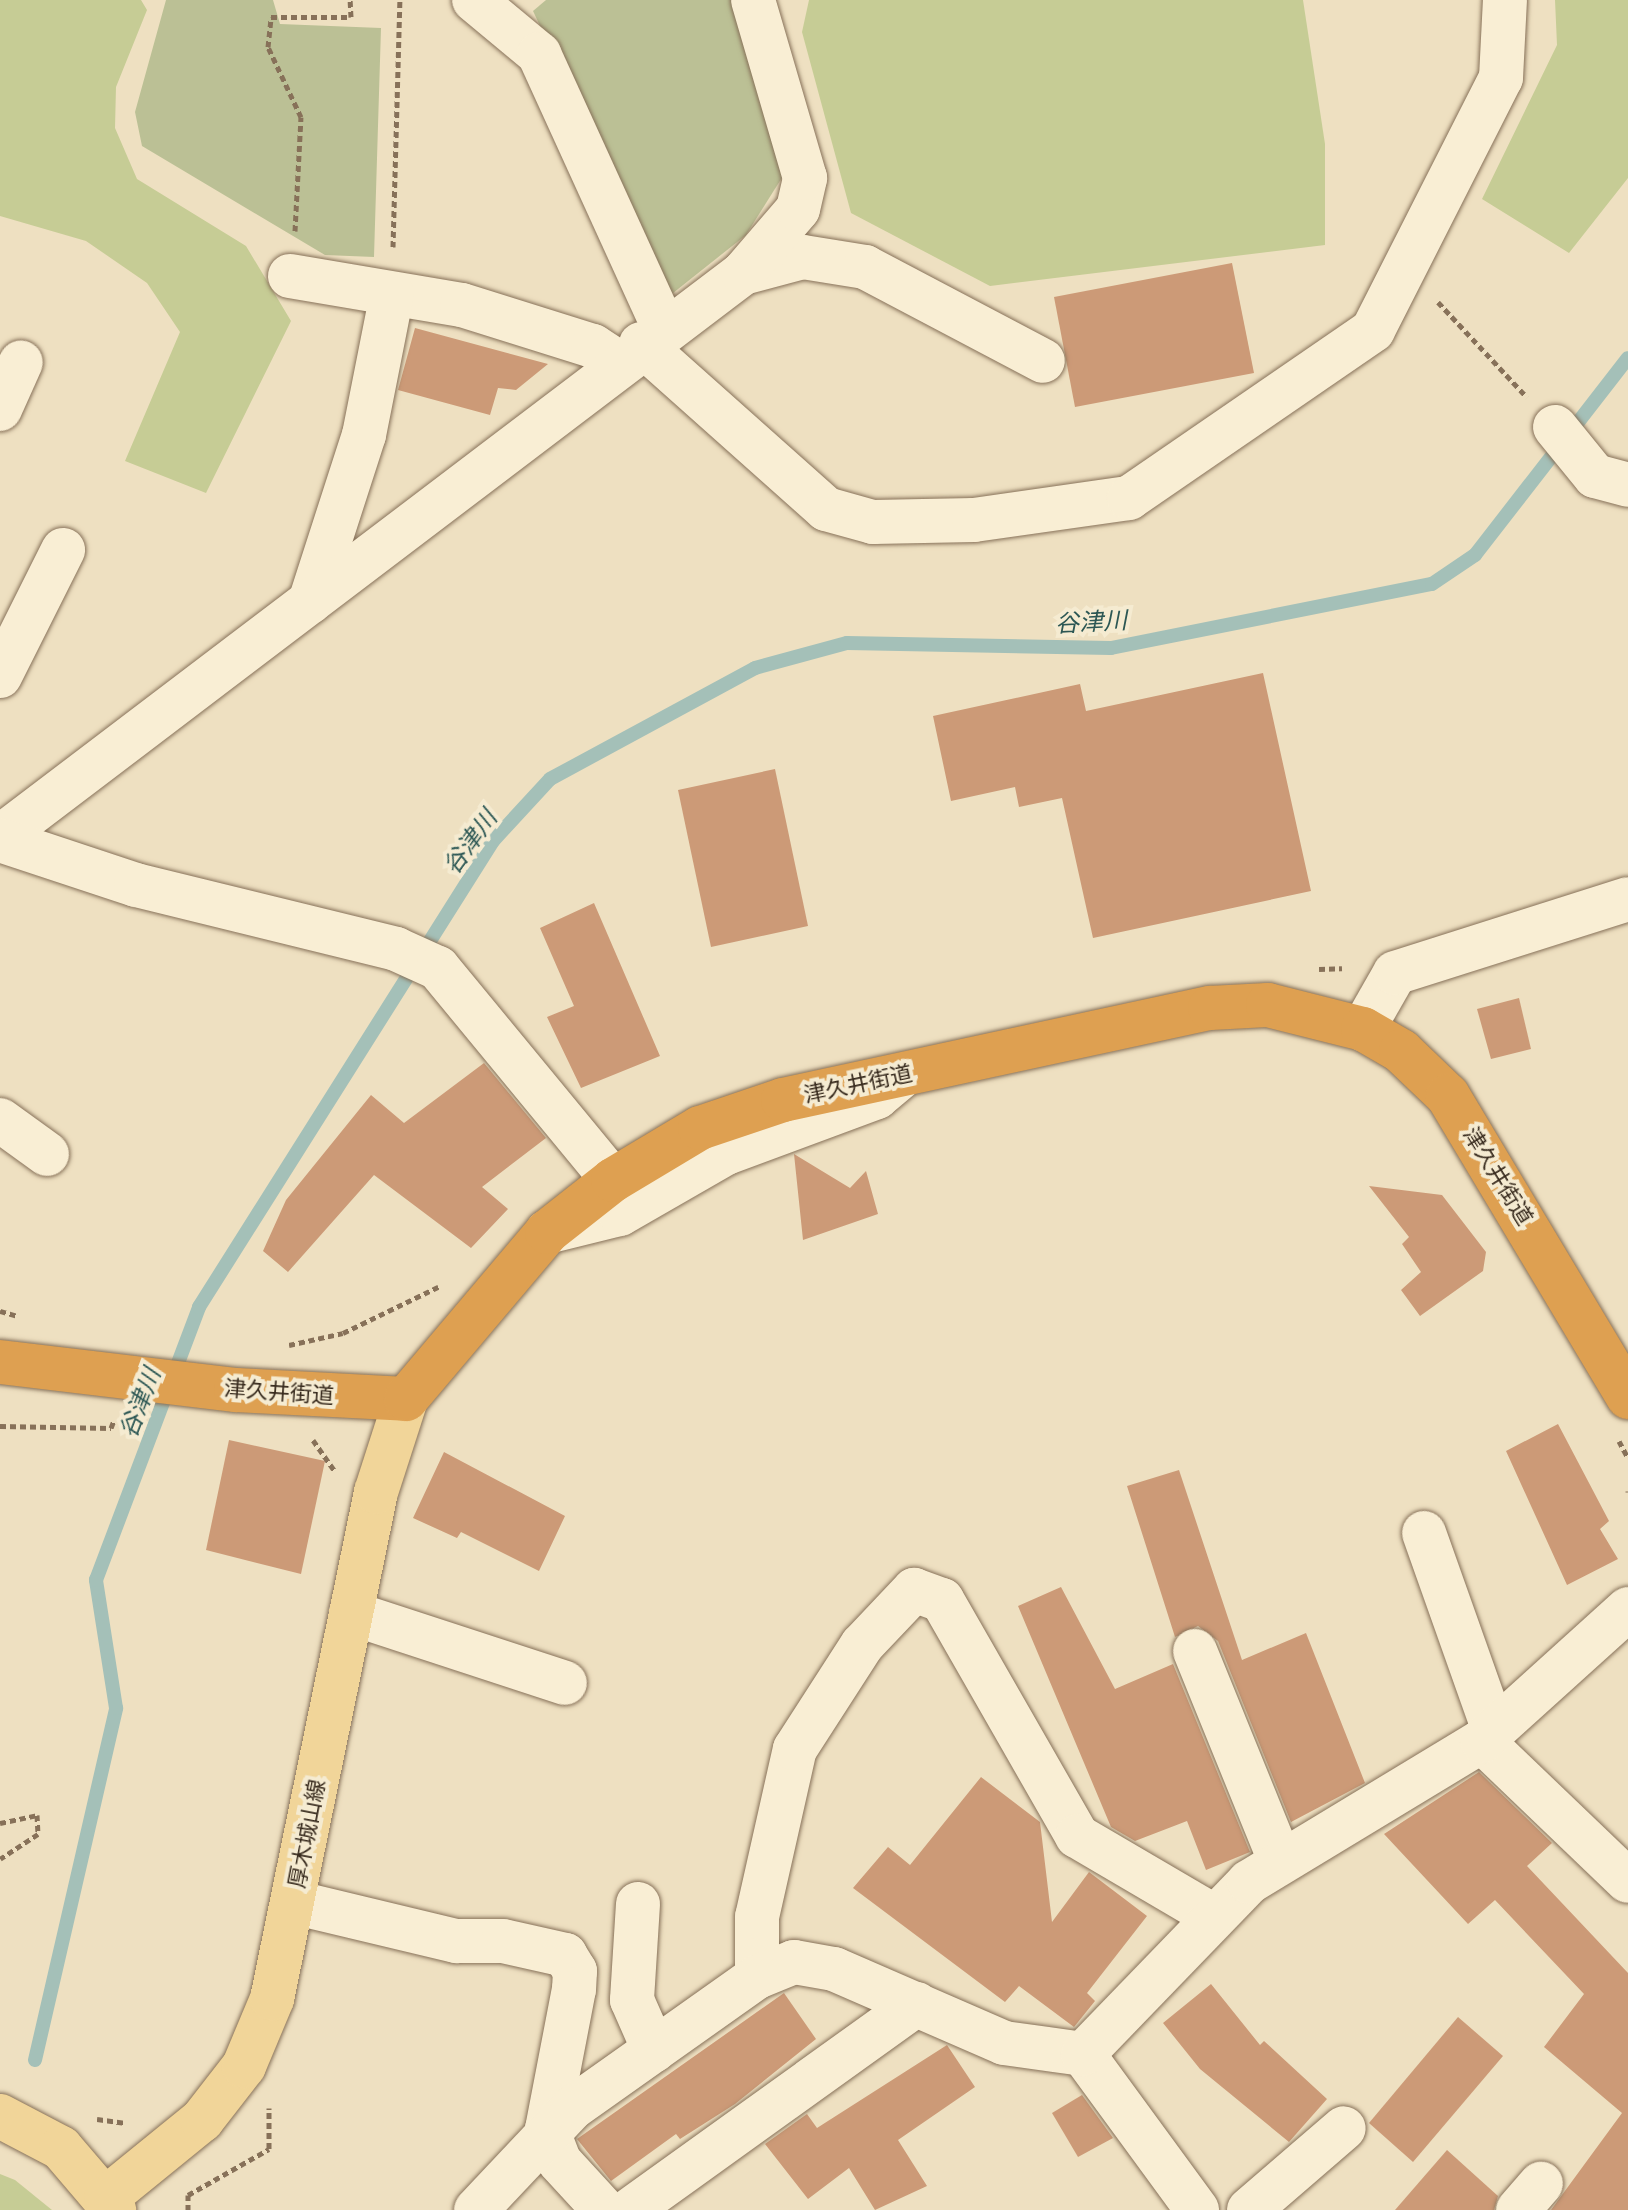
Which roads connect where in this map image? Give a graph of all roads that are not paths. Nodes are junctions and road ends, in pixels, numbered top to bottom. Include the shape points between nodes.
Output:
1 (474, 0) edge
2 (753, 0) edge
3 (1505, 0) edge
4 (743, 273) junction
5 (290, 276) road end
6 (392, 294) junction
7 (641, 345) junction
8 (1043, 361) dead end
9 (21, 362) dead end
10 (0, 409) edge
11 (1555, 427) road end
12 (1611, 480) edge
13 (63, 550) dead end
14 (310, 602) junction
15 (0, 676) edge
16 (0, 839) edge
17 (1628, 899) edge
18 (1363, 1029) junction
19 (905, 1074) junction
20 (0, 1120) edge
21 (47, 1154) dead end
22 (613, 1180) junction
23 (547, 1232) junction
24 (0, 1362) edge
25 (1628, 1397) edge
26 (406, 1399) junction
27 (1424, 1533) dead end
28 (1628, 1609) edge
29 (351, 1613) junction
30 (1195, 1651) dead end
31 (565, 1683) dead end
32 (1488, 1736) junction
33 (1279, 1858) junction
34 (1628, 1881) edge
35 (293, 1902) junction
36 (638, 1904) dead end
37 (1210, 1914) junction
38 (757, 1977) junction
39 (917, 2004) junction
40 (654, 2050) junction
41 (1083, 2054) junction
42 (0, 2116) edge
43 (1344, 2128) dead end
44 (547, 2129) junction
45 (110, 2204) edge
46 (476, 2210) edge
47 (604, 2210) edge
48 (630, 2210) edge
49 (1197, 2210) edge
50 (1249, 2210) edge

1 - 7 street via 539,54
2 - 4 street via 805,178 798,209
3 - 7 street via 1501,78 1373,330 1129,498 1092,509 873,522 826,509
4 - 7 street
4 - 8 street via 803,257 865,267
5 - 6 street
6 - 7 street
6 - 14 street via 364,435
7 - 14 street
9 - 10 street
11 - 12 street
13 - 15 street
14 - 16 street
16 - 22 street via 136,885 396,949 438,968
17 - 18 street via 1395,973
18 - 19 highway, 津久井街道 via 1268,1005 1210,1008
18 - 25 highway, 津久井街道 via 1401,1051 1448,1096
19 - 22 highway, 津久井街道 via 741,1113
19 - 23 street via 877,1097 726,1153 620,1214
20 - 21 street
22 - 23 highway, 津久井街道
23 - 26 highway, 津久井街道
24 - 26 highway, 津久井街道 via 236,1390
26 - 29 main road, 厚木城山線 via 376,1492
27 - 32 street
28 - 32 street
29 - 31 street
29 - 35 main road, 厚木城山線
30 - 33 street
32 - 33 street via 1402,1794
32 - 34 street
33 - 37 street
35 - 44 street via 456,1941 503,1941 565,1955 575,1971 574,1989
35 - 45 main road, 厚木城山線 via 272,1999 244,2066 202,2120
36 - 40 street via 632,2000
37 - 38 street via 1077,1836 942,1600 914,1590 862,1645 795,1749 759,1902
37 - 41 street via 1129,2013
38 - 39 street via 812,1961
38 - 40 street
39 - 41 street via 1004,2043
39 - 48 street
40 - 44 street
41 - 49 street
42 - 45 main road via 61,2148
43 - 50 street
44 - 46 street
44 - 47 street via 559,2161

